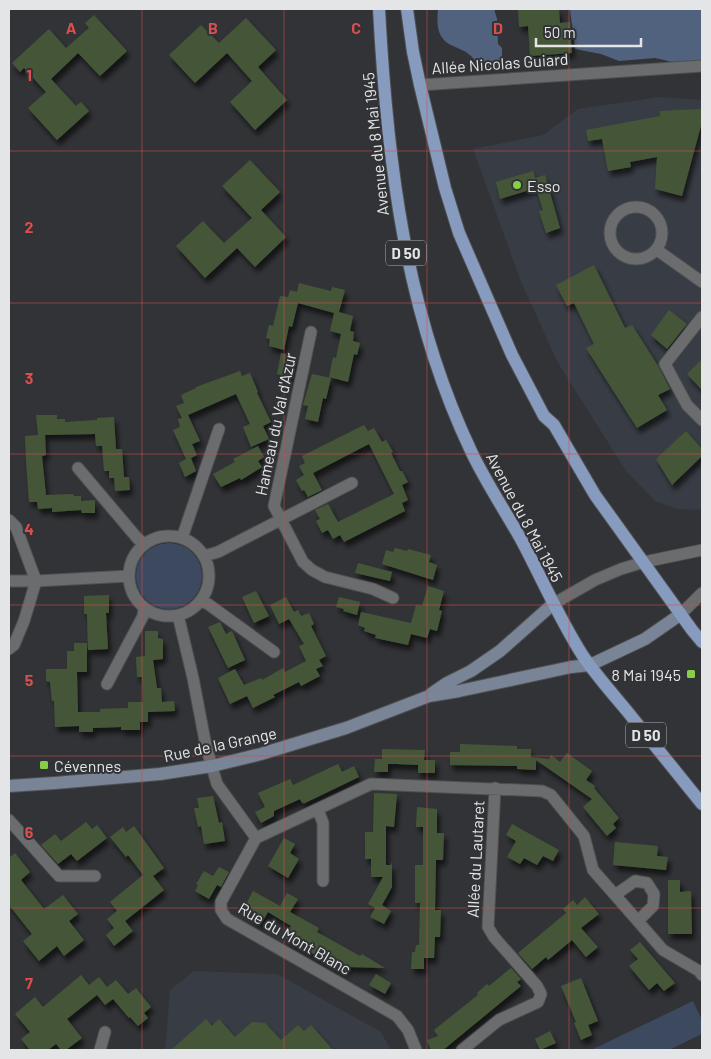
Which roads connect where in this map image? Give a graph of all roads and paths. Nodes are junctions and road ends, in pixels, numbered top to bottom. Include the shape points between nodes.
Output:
1 (379, 9) edge
2 (407, 9) edge
3 (702, 66) edge
4 (420, 85) junction
5 (657, 250) junction
6 (702, 282) edge
7 (702, 317) edge
8 (311, 332) dead end
9 (702, 420) edge
10 (219, 429) dead end
11 (78, 468) dead end
12 (352, 483) dead end
13 (9, 520) edge
14 (282, 520) junction
15 (182, 538) junction
16 (145, 544) junction
17 (702, 550) edge
18 (204, 556) junction
19 (644, 562) junction
20 (128, 576) junction
21 (9, 580) edge
22 (36, 581) junction
23 (702, 593) edge
24 (392, 598) dead end
25 (201, 601) junction
26 (553, 604) junction
27 (144, 608) junction
28 (681, 614) junction
29 (178, 615) junction
30 (702, 642) edge
31 (9, 649) edge
32 (274, 652) dead end
33 (590, 665) junction
34 (107, 684) dead end
35 (429, 696) junction
36 (212, 766) junction
37 (9, 786) edge
38 (495, 788) junction
39 (702, 804) edge
40 (318, 810) junction
41 (9, 820) edge
42 (256, 838) junction
43 (95, 876) dead end
44 (323, 881) dead end
45 (615, 895) junction
46 (638, 921) junction
47 (702, 975) edge
48 (105, 1032) dead end
49 (100, 1050) edge
50 (416, 1050) edge
51 (462, 1050) edge

1 - 26 main road, Avenue du 8 Mai 1945 / D 50 via 394,186 404,246 423,324 440,377 471,451
2 - 4 main road
3 - 4 street, Allée Nicolas Guiard
4 - 19 main road via 457,227 516,362 544,416 554,425 595,494
5 - 5 street via 662,231 654,214 642,208 629,208 618,215 611,225 610,237 615,248 635,260
5 - 6 street
7 - 9 street via 665,364 687,405
8 - 14 street, Hameau du Val d'Azur via 274,506
10 - 15 street
11 - 16 street
12 - 14 street
13 - 22 street via 16,528
14 - 18 street
14 - 24 street, Hameau du Val d'Azur via 303,562 312,570 324,578 373,589
15 - 16 street via 160,537
15 - 18 street via 191,542
16 - 20 street via 133,558
17 - 19 street
18 - 25 street via 209,579
19 - 26 street via 595,580
19 - 28 main road
20 - 22 street
20 - 27 street via 130,588
21 - 22 street
22 - 31 street via 21,629 14,646
23 - 28 street
25 - 29 street
25 - 32 street
26 - 33 main road, Avenue du 8 Mai 1945
26 - 35 street, Rue de la Grange via 500,651 471,671 446,682
27 - 29 street via 160,615
27 - 34 street via 143,616
28 - 30 main road
28 - 33 street, Rue de la Grange via 645,639
29 - 36 street
33 - 35 street, Rue de la Grange
33 - 39 main road, D 50
35 - 36 street, Rue de la Grange via 306,741
36 - 37 street, Rue de la Grange via 139,776
36 - 42 street via 217,784
38 - 40 street via 371,784
38 - 45 street via 542,791 551,795 584,836 593,870
38 - 51 street, Allée du Lautaret via 488,927 538,986 541,994 538,1002 499,1020
40 - 42 street
40 - 44 street via 323,823
41 - 43 street via 59,876
42 - 50 street, Rue du Mont Blanc via 221,902 221,910 227,919 397,1016 408,1030
45 - 46 street
45 - 46 street via 635,881 647,883 654,894 653,906
46 - 47 street via 663,950
48 - 49 street

